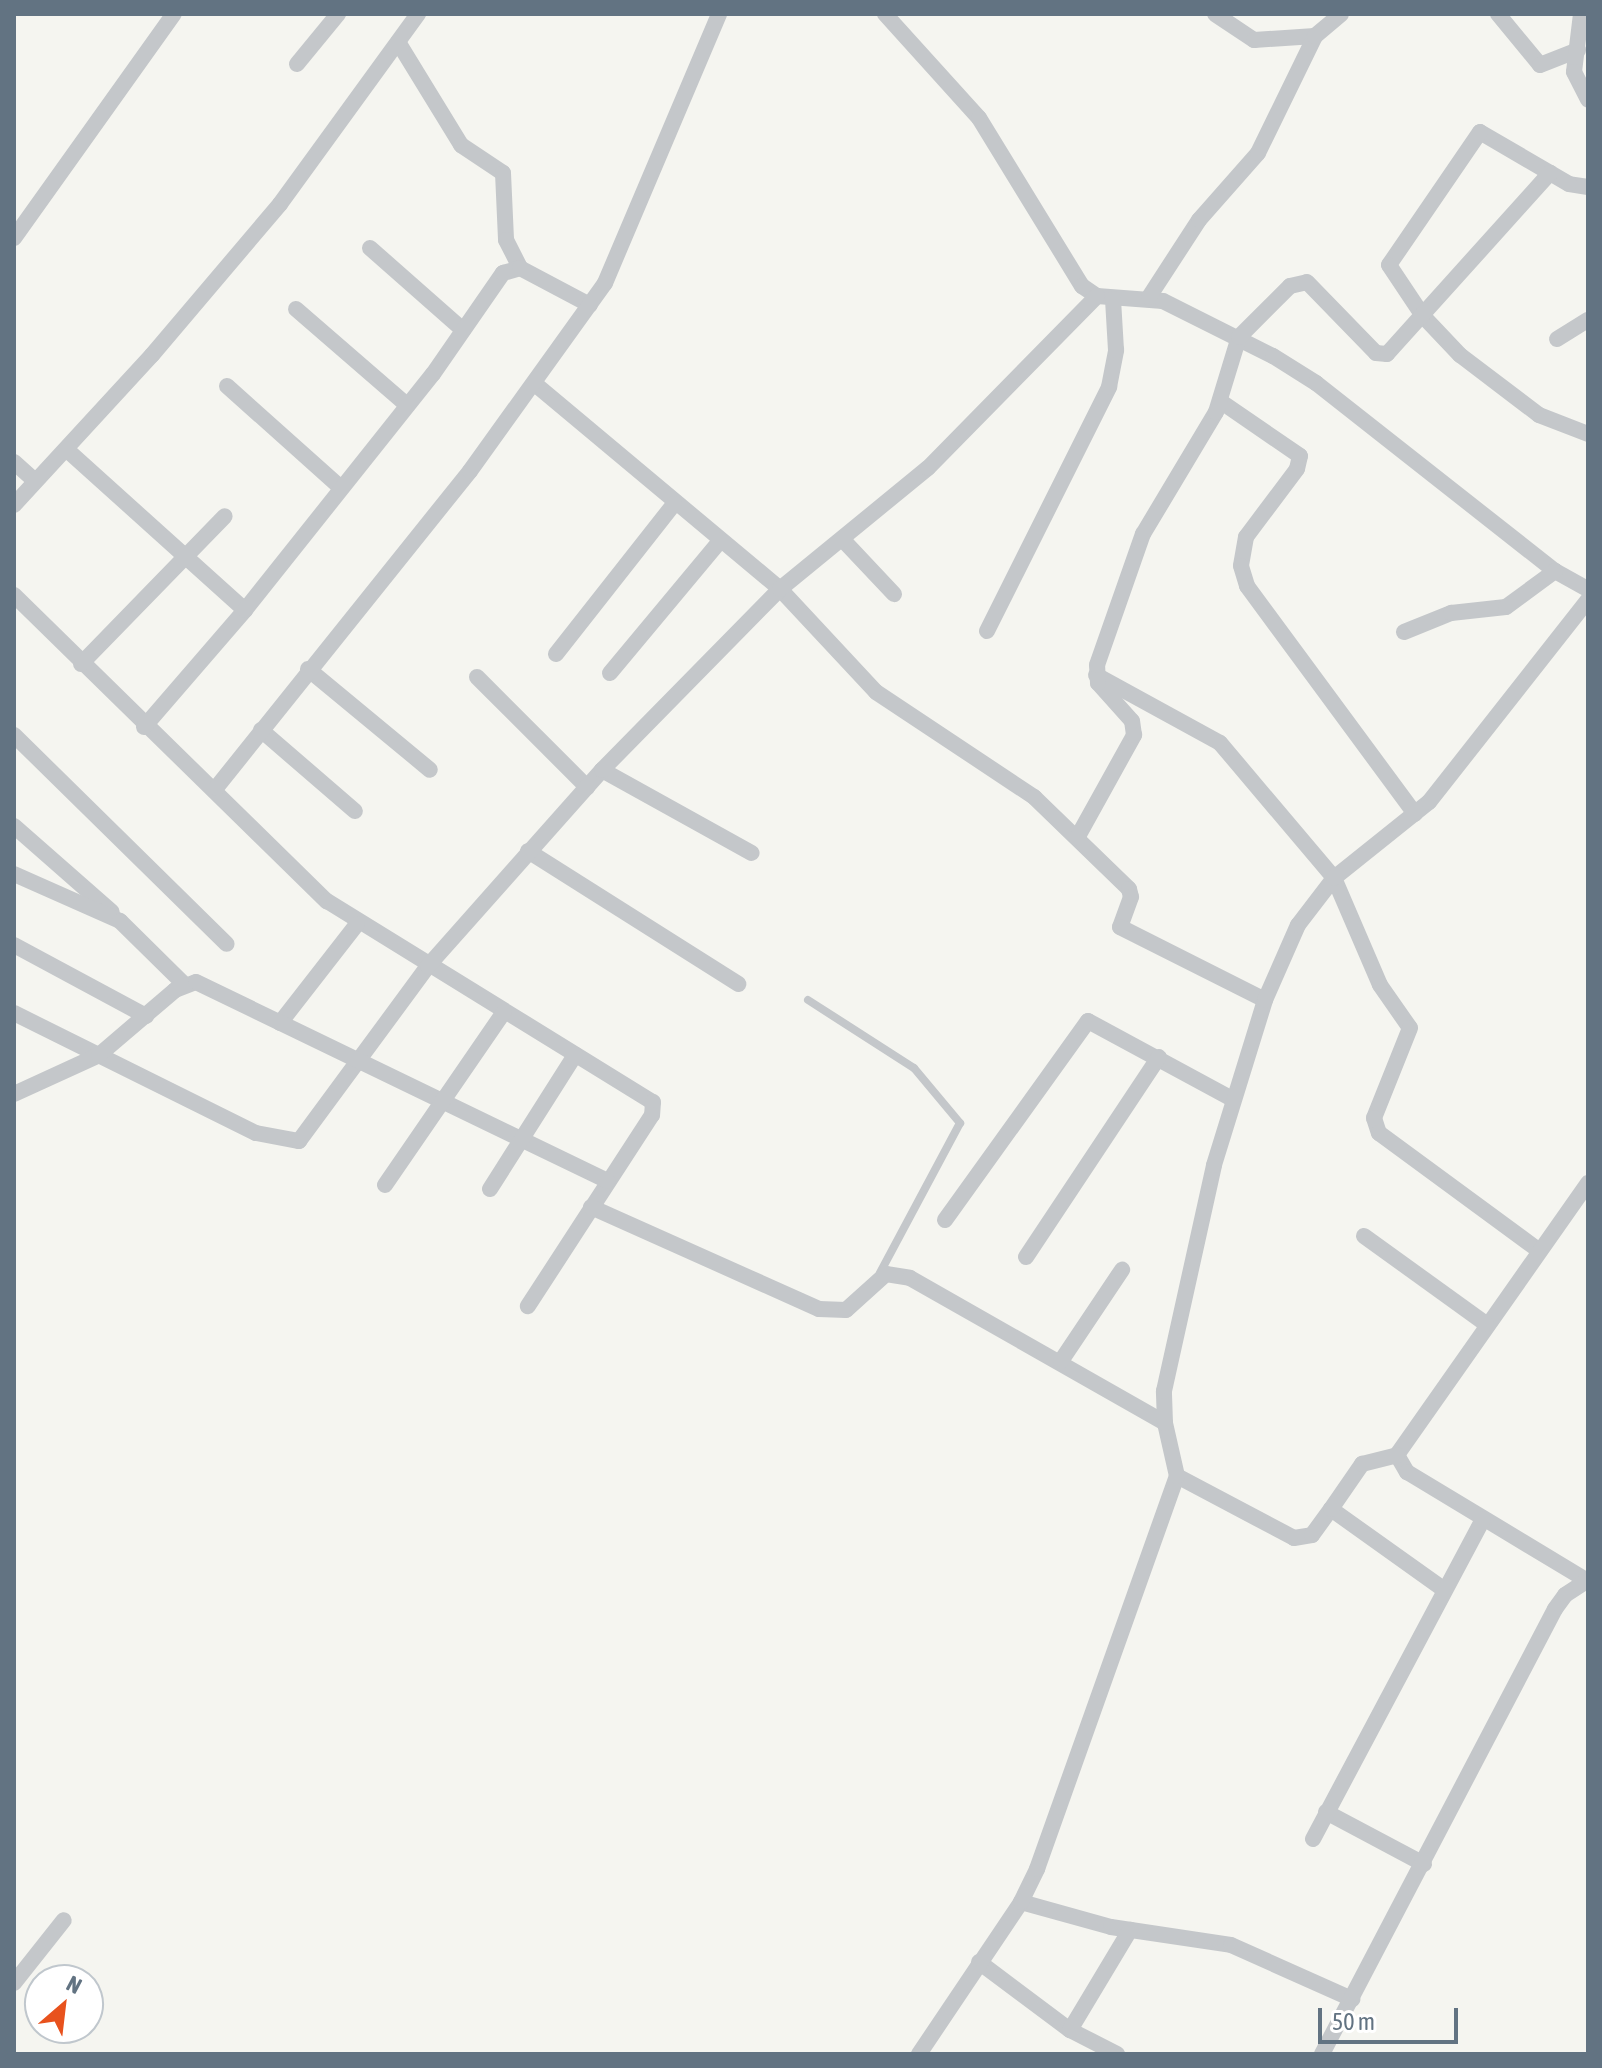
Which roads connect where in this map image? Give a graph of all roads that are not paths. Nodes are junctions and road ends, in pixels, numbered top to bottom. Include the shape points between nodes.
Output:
1 (174, 14) edge
2 (338, 14) edge
3 (418, 14) edge
4 (719, 14) edge
5 (885, 14) edge
6 (1215, 14) edge
7 (1341, 14) edge
8 (1498, 14) edge
9 (1581, 14) edge
10 (1315, 36) junction
11 (398, 42) junction
12 (1578, 50) junction
13 (297, 64) dead end
14 (1588, 100) edge
15 (1550, 173) junction
16 (1588, 187) edge
17 (14, 238) edge
18 (370, 248) dead end
19 (520, 268) junction
20 (1105, 297) junction
21 (1149, 297) junction
22 (590, 305) junction
23 (296, 309) dead end
24 (1423, 316) junction
25 (1588, 320) edge
26 (463, 330) junction
27 (1239, 337) junction
28 (1557, 339) dead end
29 (535, 384) junction
30 (227, 386) dead end
31 (1220, 401) junction
32 (407, 405) junction
33 (1588, 434) edge
34 (66, 449) junction
35 (14, 462) edge
36 (35, 481) junction
37 (341, 488) junction
38 (674, 504) junction
39 (14, 505) edge
40 (225, 516) dead end
41 (720, 541) junction
42 (844, 541) junction
43 (184, 557) junction
44 (1555, 571) junction
45 (780, 589) junction
46 (1588, 589) edge
47 (894, 594) dead end
48 (14, 595) edge
49 (1588, 600) edge
50 (245, 610) junction
51 (987, 631) dead end
52 (1404, 632) dead end
53 (556, 654) dead end
54 (81, 664) junction
55 (308, 669) junction
56 (610, 673) dead end
57 (1096, 675) junction
58 (477, 677) dead end
59 (144, 727) junction
60 (261, 730) junction
61 (14, 735) edge
62 (430, 770) dead end
63 (602, 770) junction
64 (587, 787) junction
65 (216, 788) junction
66 (355, 811) dead end
67 (1415, 814) junction
68 (14, 826) edge
69 (1077, 838) junction
70 (528, 851) junction
71 (752, 853) dead end
72 (14, 874) edge
73 (1334, 878) junction
74 (120, 921) junction
75 (357, 924) junction
76 (227, 944) dead end
77 (14, 945) edge
78 (428, 966) junction
79 (738, 984) dead end
80 (185, 985) junction
81 (808, 1000) dead end
82 (1265, 1000) junction
83 (504, 1012) junction
84 (14, 1013) edge
85 (146, 1016) junction
86 (280, 1023) junction
87 (99, 1055) junction
88 (575, 1055) junction
89 (1159, 1057) junction
90 (360, 1064) junction
91 (14, 1094) edge
92 (1232, 1099) junction
93 (443, 1105) junction
94 (519, 1140) junction
95 (607, 1181) junction
96 (1588, 1183) edge
97 (385, 1185) dead end
98 (490, 1189) dead end
99 (591, 1207) junction
100 (945, 1220) dead end
101 (1364, 1236) dead end
102 (1538, 1250) junction
103 (1026, 1257) dead end
104 (1122, 1270) dead end
105 (876, 1281) junction
106 (528, 1306) dead end
107 (1486, 1324) junction
108 (1061, 1361) junction
109 (1165, 1423) junction
110 (1397, 1455) junction
111 (1177, 1476) junction
112 (1331, 1509) junction
113 (1483, 1519) junction
114 (1588, 1580) edge
115 (1443, 1589) junction
116 (1326, 1812) junction
117 (1313, 1839) dead end
118 (1424, 1864) junction
119 (1021, 1902) junction
120 (64, 1920) dead end
121 (1130, 1930) junction
122 (979, 1962) junction
123 (14, 1983) edge
124 (1352, 1999) junction
125 (1070, 2030) junction
126 (919, 2054) edge
127 (1117, 2054) edge
128 (1322, 2054) edge

1 - 17 street
2 - 13 street
3 - 11 street
4 - 22 street via 619,252
5 - 20 street via 979,118 1082,286
6 - 10 street via 1254,40
7 - 10 street
8 - 12 street via 1540,65
9 - 12 street
10 - 21 street via 1258,153 1199,220
11 - 19 street via 461,145 503,173 506,240
11 - 34 street via 280,204
12 - 14 street via 1574,72
15 - 16 street via 1576,187
15 - 24 street
15 - 24 street via 1490,134 1473,138 1390,259 1391,272
18 - 26 street
19 - 22 street
19 - 26 street via 503,273
20 - 21 street
20 - 42 street via 928,468
20 - 51 street via 1116,350 1109,387
21 - 27 street
22 - 29 street
23 - 32 street
24 - 27 street via 1381,356 1315,288 1298,282
24 - 33 street via 1511,396 1539,415
25 - 28 street
26 - 32 street
27 - 31 street
27 - 44 street via 1316,383
29 - 38 street
29 - 55 street
30 - 37 street
31 - 57 street via 1143,534
31 - 67 street via 1300,456 1297,469 1246,537 1241,566 1247,586 1260,611
32 - 37 street
34 - 36 street
34 - 43 street
35 - 36 street
36 - 39 street
37 - 50 street
38 - 41 street
38 - 53 street
40 - 43 street
41 - 45 street
41 - 56 street
42 - 45 street
42 - 47 street
43 - 50 street
43 - 54 street
44 - 46 street
44 - 52 street via 1506,607 1451,613
45 - 63 street
45 - 69 street via 876,692 1016,781
48 - 54 street
49 - 67 street
50 - 59 street
54 - 59 street
55 - 60 street
55 - 62 street
57 - 69 street via 1102,690 1132,721 1134,735
57 - 73 street via 1220,743
58 - 64 street
59 - 65 street
60 - 65 street
60 - 66 street
61 - 76 street
63 - 64 street
63 - 71 street
64 - 70 street
65 - 75 street via 310,886
67 - 73 street
68 - 74 street
69 - 82 street via 1131,892 1120,927
70 - 78 street
70 - 79 street
72 - 74 street
73 - 82 street via 1298,925
73 - 102 street via 1380,985 1410,1028 1374,1118 1379,1133
74 - 80 street
75 - 78 street
75 - 86 street
77 - 85 street
78 - 83 street
78 - 90 street
80 - 85 street
80 - 86 street via 206,985
81 - 105 lane via 914,1068 960,1123
82 - 92 street
83 - 88 street
83 - 93 street
84 - 87 street
85 - 87 street
86 - 90 street
87 - 90 street via 256,1133 291,1143 307,1135
87 - 91 street
88 - 94 street
88 - 95 street via 646,1096 655,1108
89 - 92 street
89 - 100 street via 1099,1023 1082,1025
89 - 103 street
90 - 93 street
92 - 109 street via 1164,1391
93 - 94 street
93 - 97 street
94 - 95 street
94 - 98 street
95 - 99 street
96 - 102 street
99 - 105 street via 819,1309 846,1310
99 - 106 street
101 - 107 street
102 - 107 street
104 - 108 street
105 - 108 street via 886,1274 910,1278
107 - 110 street
108 - 109 street
109 - 111 street
110 - 112 street via 1362,1464
110 - 113 street via 1407,1472
111 - 112 street via 1294,1538 1312,1535
111 - 119 street via 1047,1845
112 - 115 street
113 - 114 street
113 - 115 street
114 - 118 street via 1555,1609
115 - 116 street
116 - 117 street
116 - 118 street
118 - 124 street
119 - 121 street
119 - 122 street
120 - 123 street
121 - 124 street via 1231,1945
121 - 125 street
122 - 125 street
122 - 126 street
124 - 128 street
125 - 127 street

